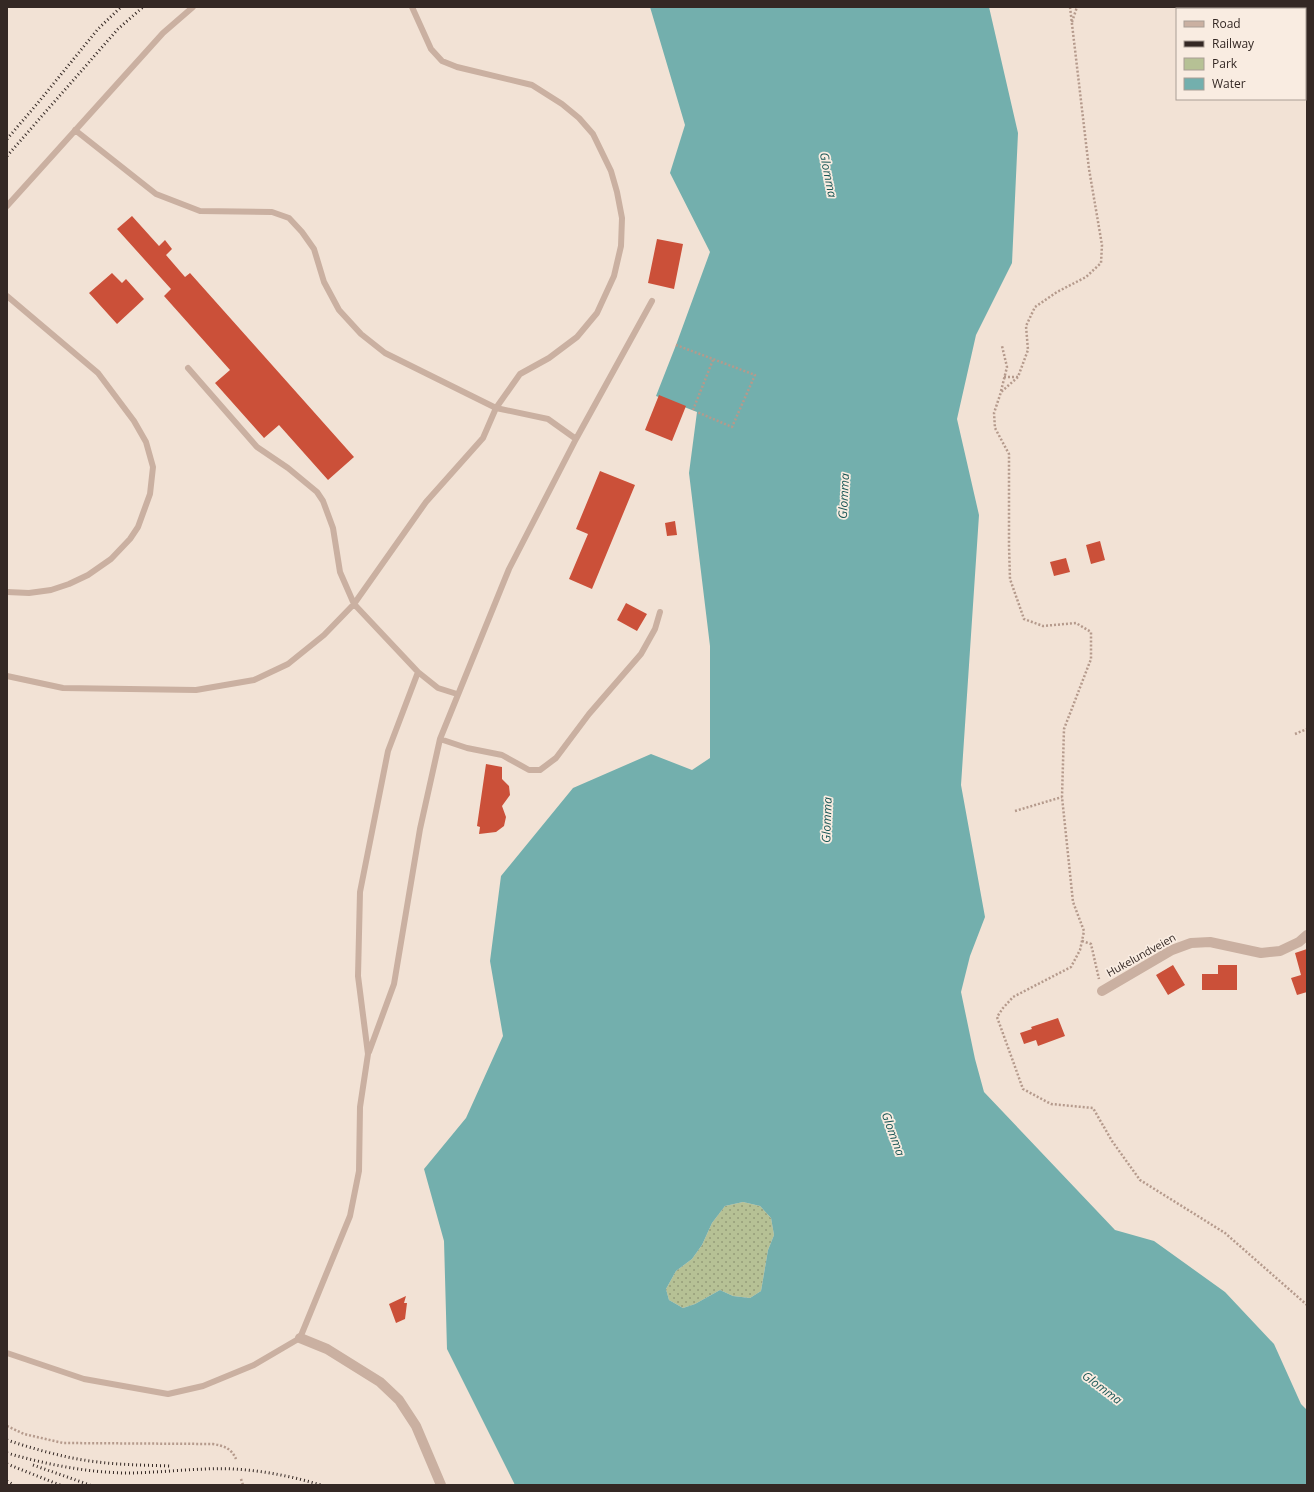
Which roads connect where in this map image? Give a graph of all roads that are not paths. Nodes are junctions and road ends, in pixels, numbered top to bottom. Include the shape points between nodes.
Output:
1 (193, 7) edge
2 (412, 7) edge
3 (75, 130) junction
4 (7, 206) edge
5 (7, 296) edge
6 (652, 301) dead end
7 (188, 368) dead end
8 (496, 408) junction
9 (576, 438) junction
10 (7, 592) edge
11 (354, 604) junction
12 (660, 612) dead end
13 (418, 672) junction
14 (7, 676) edge
15 (457, 694) junction
16 (440, 738) junction
17 (1307, 936) edge
18 (1102, 991) road end
19 (368, 1054) junction
20 (300, 1338) junction
21 (7, 1353) edge
22 (442, 1485) edge

1 - 3 lane via 163,34
2 - 8 lane via 432,49 442,61 457,67 532,84 578,118 593,134 602,151 617,192 622,218 621,246 614,276 597,313 577,337 549,358 520,374
3 - 4 lane
3 - 8 lane via 156,194 200,211 272,212 289,218 314,249 324,282 339,310 361,334 385,353
5 - 10 lane via 98,373 134,421 146,442 153,468 150,494 138,527 130,540 111,559 69,584 29,593
6 - 9 lane
7 - 11 lane via 257,447 317,492 333,528 340,572
8 - 9 lane via 548,419
8 - 11 lane via 483,438 426,502
9 - 15 lane via 509,569
11 - 13 lane
11 - 14 lane via 324,635 288,664 254,680 196,690 62,688
12 - 16 lane via 655,629 641,654 589,714 556,758 540,770 529,770 502,755 467,748
13 - 15 lane via 438,688
13 - 19 lane via 388,751 360,892 358,976
15 - 16 lane
16 - 19 lane via 420,829 394,984
17 - 18 street, Hukelundveien via 1280,951 1261,953 1210,942 1191,943 1172,950
19 - 20 lane via 360,1107 359,1171 350,1216
20 - 21 lane via 254,1365 203,1386 168,1394 84,1379
20 - 22 street via 327,1348 380,1382 399,1400 416,1426

